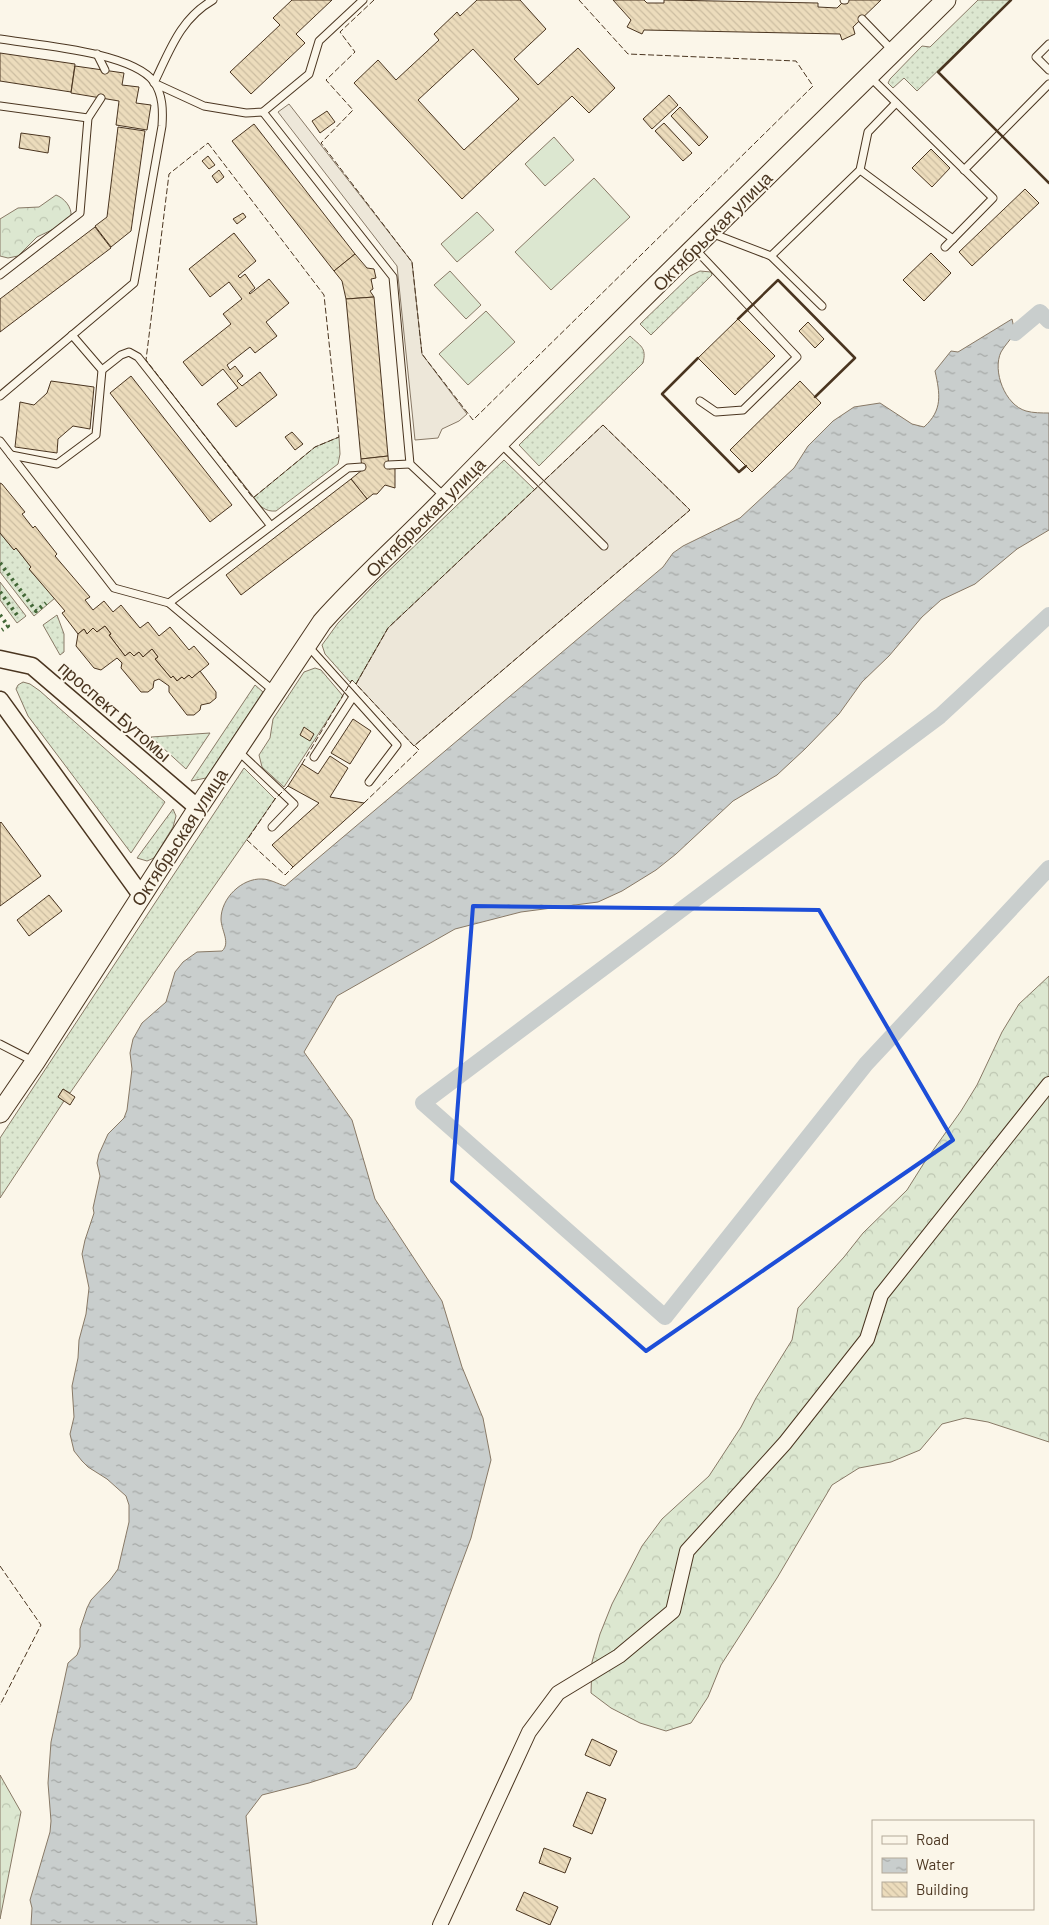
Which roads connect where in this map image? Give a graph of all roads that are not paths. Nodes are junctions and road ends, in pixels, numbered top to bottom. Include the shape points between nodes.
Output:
1 (213, 0) edge
2 (363, 0) edge
3 (946, 0) edge
4 (862, 19) dead end
5 (0, 39) edge
6 (1049, 44) edge
7 (894, 52) junction
8 (97, 54) junction
9 (105, 70) dead end
10 (1049, 70) edge
11 (869, 76) junction
12 (154, 83) junction
13 (1049, 84) edge
14 (101, 98) dead end
15 (896, 103) junction
16 (0, 106) edge
17 (263, 112) junction
18 (88, 118) junction
19 (860, 170) junction
20 (964, 170) junction
21 (711, 232) junction
22 (953, 239) junction
23 (945, 247) dead end
24 (695, 248) junction
25 (771, 256) junction
26 (0, 275) edge
27 (822, 306) dead end
28 (72, 335) junction
29 (102, 370) junction
30 (0, 396) edge
31 (700, 402) dead end
32 (0, 441) edge
33 (499, 442) junction
34 (11, 456) junction
35 (410, 464) junction
36 (388, 465) dead end
37 (362, 467) dead end
38 (445, 498) junction
39 (270, 526) junction
40 (604, 546) dead end
41 (168, 603) junction
42 (308, 645) junction
43 (0, 659) edge
44 (276, 692) junction
45 (354, 697) junction
46 (0, 700) edge
47 (237, 750) junction
48 (314, 757) dead end
49 (369, 782) dead end
50 (198, 808) junction
51 (272, 827) dead end
52 (141, 895) junction
53 (0, 1044) edge
54 (35, 1062) junction
55 (1049, 1084) edge
56 (0, 1113) edge
57 (440, 1925) edge

1 - 12 lane via 200,8 176,36
2 - 17 lane via 319,41 309,74
3 - 7 main road, Октябрьская улица
4 - 7 lane
5 - 8 lane
6 - 10 lane via 1036,57
7 - 11 main road, Октябрьская улица
8 - 9 lane
8 - 12 lane via 141,70
11 - 15 lane
11 - 21 main road, Октябрьская улица
12 - 17 lane via 204,106 246,113
12 - 28 lane via 163,105 162,126 134,283
13 - 20 lane
14 - 18 lane
15 - 19 lane via 868,132
15 - 20 lane
16 - 18 lane
17 - 35 lane via 393,277
18 - 26 lane via 80,213
19 - 22 lane
19 - 25 lane
20 - 22 lane via 993,198
21 - 24 main road, Октябрьская улица
21 - 25 lane
22 - 23 lane
24 - 31 lane via 797,357 744,410 716,412
24 - 33 main road, Октябрьская улица
25 - 27 lane
28 - 29 lane
28 - 30 lane
29 - 34 lane via 96,435 57,464
29 - 39 lane via 121,355 130,352 138,358
32 - 34 lane
33 - 38 main road, Октябрьская улица
33 - 40 lane
34 - 41 lane via 114,588
35 - 36 lane
35 - 38 lane
37 - 39 lane via 348,468
38 - 42 main road, Октябрьская улица via 345,597 322,622
39 - 41 lane
41 - 44 lane
42 - 44 main road, Октябрьская улица
42 - 45 lane
43 - 50 street, проспект Бутомы via 32,666
44 - 47 main road, Октябрьская улица
45 - 48 lane
45 - 49 lane via 397,745
46 - 52 street
47 - 50 main road, Октябрьская улица
47 - 51 lane via 294,804
50 - 52 main road, Октябрьская улица
52 - 54 main road, Октябрьская улица
53 - 54 lane
54 - 56 main road, Октябрьская улица
55 - 57 street via 880,1295 868,1339 784,1443 687,1551 673,1612 619,1656 558,1693 529,1732

